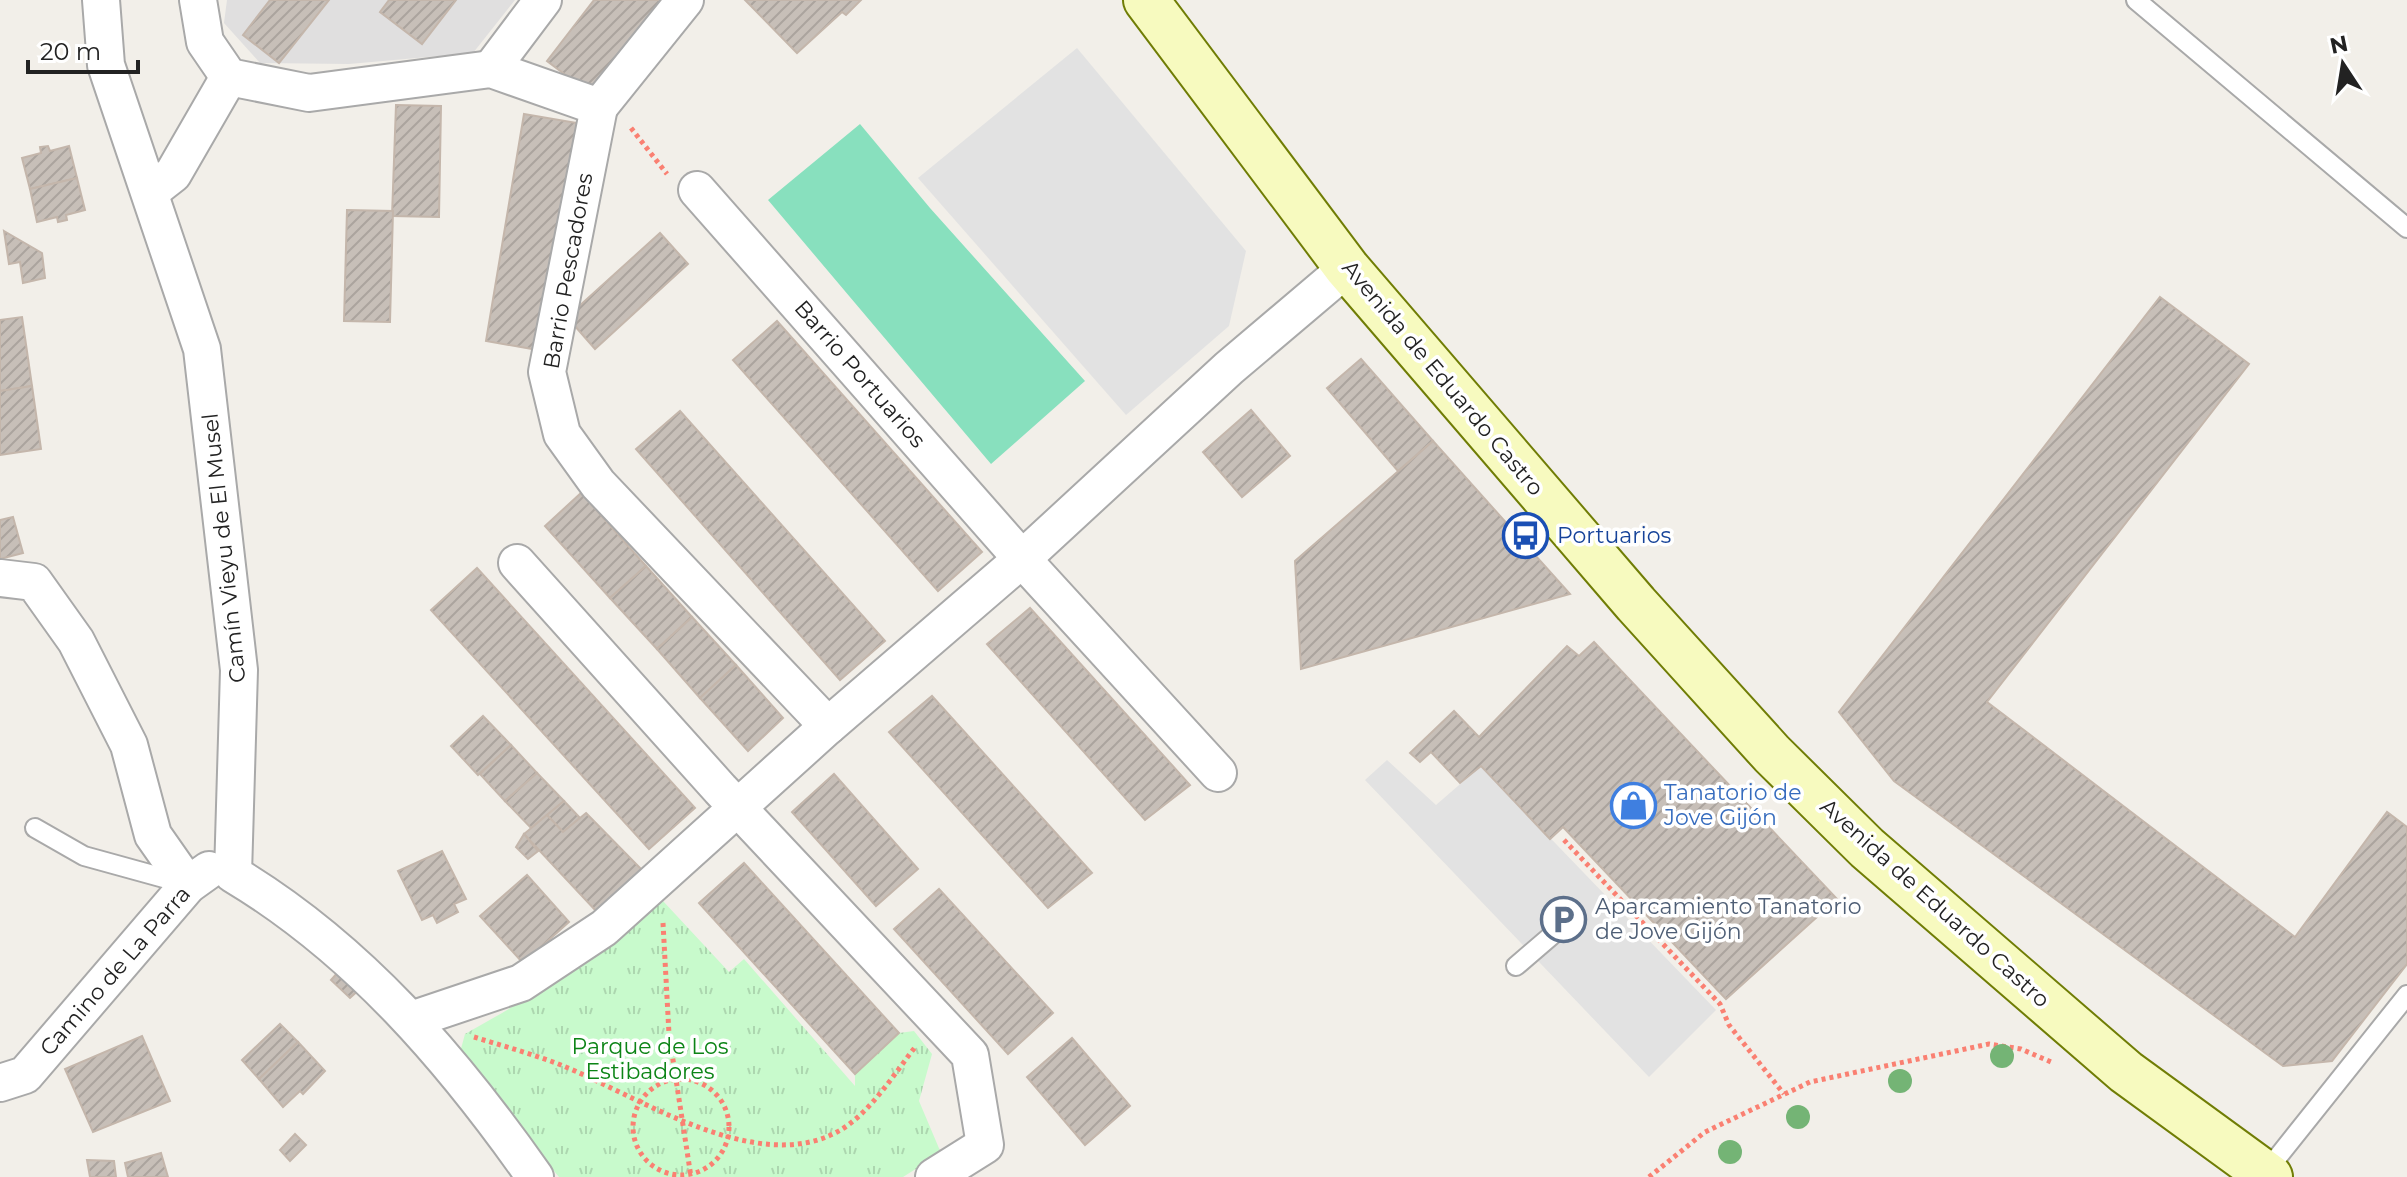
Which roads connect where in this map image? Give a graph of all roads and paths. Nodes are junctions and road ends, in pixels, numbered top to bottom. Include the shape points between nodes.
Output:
1 (101, 0) edge
2 (198, 0) edge
3 (543, 0) edge
4 (685, 0) edge
5 (1146, 0) edge
6 (2136, 0) edge
7 (491, 69) junction
8 (229, 77) junction
9 (599, 107) junction
10 (697, 190) joint
11 (150, 192) junction
12 (2407, 228) edge
13 (1347, 268) junction
14 (1022, 559) junction
15 (517, 563) dead end
16 (0, 578) edge
17 (828, 726) junction
18 (1218, 773) dead end
19 (739, 809) junction
20 (35, 828) dead end
21 (1564, 840) dead end
22 (233, 874) junction
23 (666, 874) junction
24 (188, 885) junction
25 (1565, 924) dead end
26 (1516, 966) dead end
27 (2407, 995) edge
28 (937, 1019) junction
29 (411, 1020) junction
30 (2061, 1067) dead end
31 (678, 1080) junction
32 (0, 1083) edge
33 (1784, 1094) junction
34 (641, 1100) junction
35 (684, 1122) junction
36 (729, 1137) junction
37 (2267, 1175) edge
38 (691, 1176) edge
39 (535, 1177) edge
40 (934, 1177) edge
41 (1649, 1177) edge

1 - 11 street, Camín Vieyu de El Musel via 106,65
2 - 8 street via 205,42
3 - 7 street
4 - 9 street, Barrio Pescadores
5 - 13 street, Avenida de Eduardo Castro
6 - 12 lane
7 - 8 street via 309,93
7 - 9 street
8 - 11 street via 173,174
9 - 10 path via 617,110 672,180
9 - 17 street, Barrio Pescadores via 547,372 562,434 598,484
10 - 14 street, Barrio Portuarios
11 - 22 street, Camín Vieyu de El Musel via 202,349 239,670
13 - 14 street via 1229,368
13 - 37 street, Avenida de Eduardo Castro via 1762,742 1867,848 2126,1072
14 - 17 street
14 - 18 street, Barrio Portuarios
15 - 19 street
16 - 24 street via 34,582 76,641 129,745 153,835
17 - 19 street
19 - 23 street
19 - 28 street
20 - 24 lane via 84,856
21 - 33 path via 1720,1004 1729,1025
22 - 24 street, Camino de La Parra via 207,870
22 - 29 street via 268,895 338,952
23 - 29 street via 604,928 521,983
23 - 31 path via 663,959
24 - 32 street, Camino de La Parra via 25,1075
25 - 26 lane
27 - 37 lane
28 - 36 path via 868,1104 839,1131 804,1145
28 - 40 street via 970,1055 985,1145
29 - 34 path via 559,1064
29 - 39 street
30 - 33 path via 2021,1049 1989,1044 1850,1071
31 - 34 path via 655,1087
31 - 35 path
31 - 36 path via 708,1087 722,1100
33 - 41 path via 1705,1132
34 - 35 path
34 - 38 path via 634,1118 641,1154 654,1168
35 - 36 path
35 - 38 path
36 - 38 path via 722,1154

